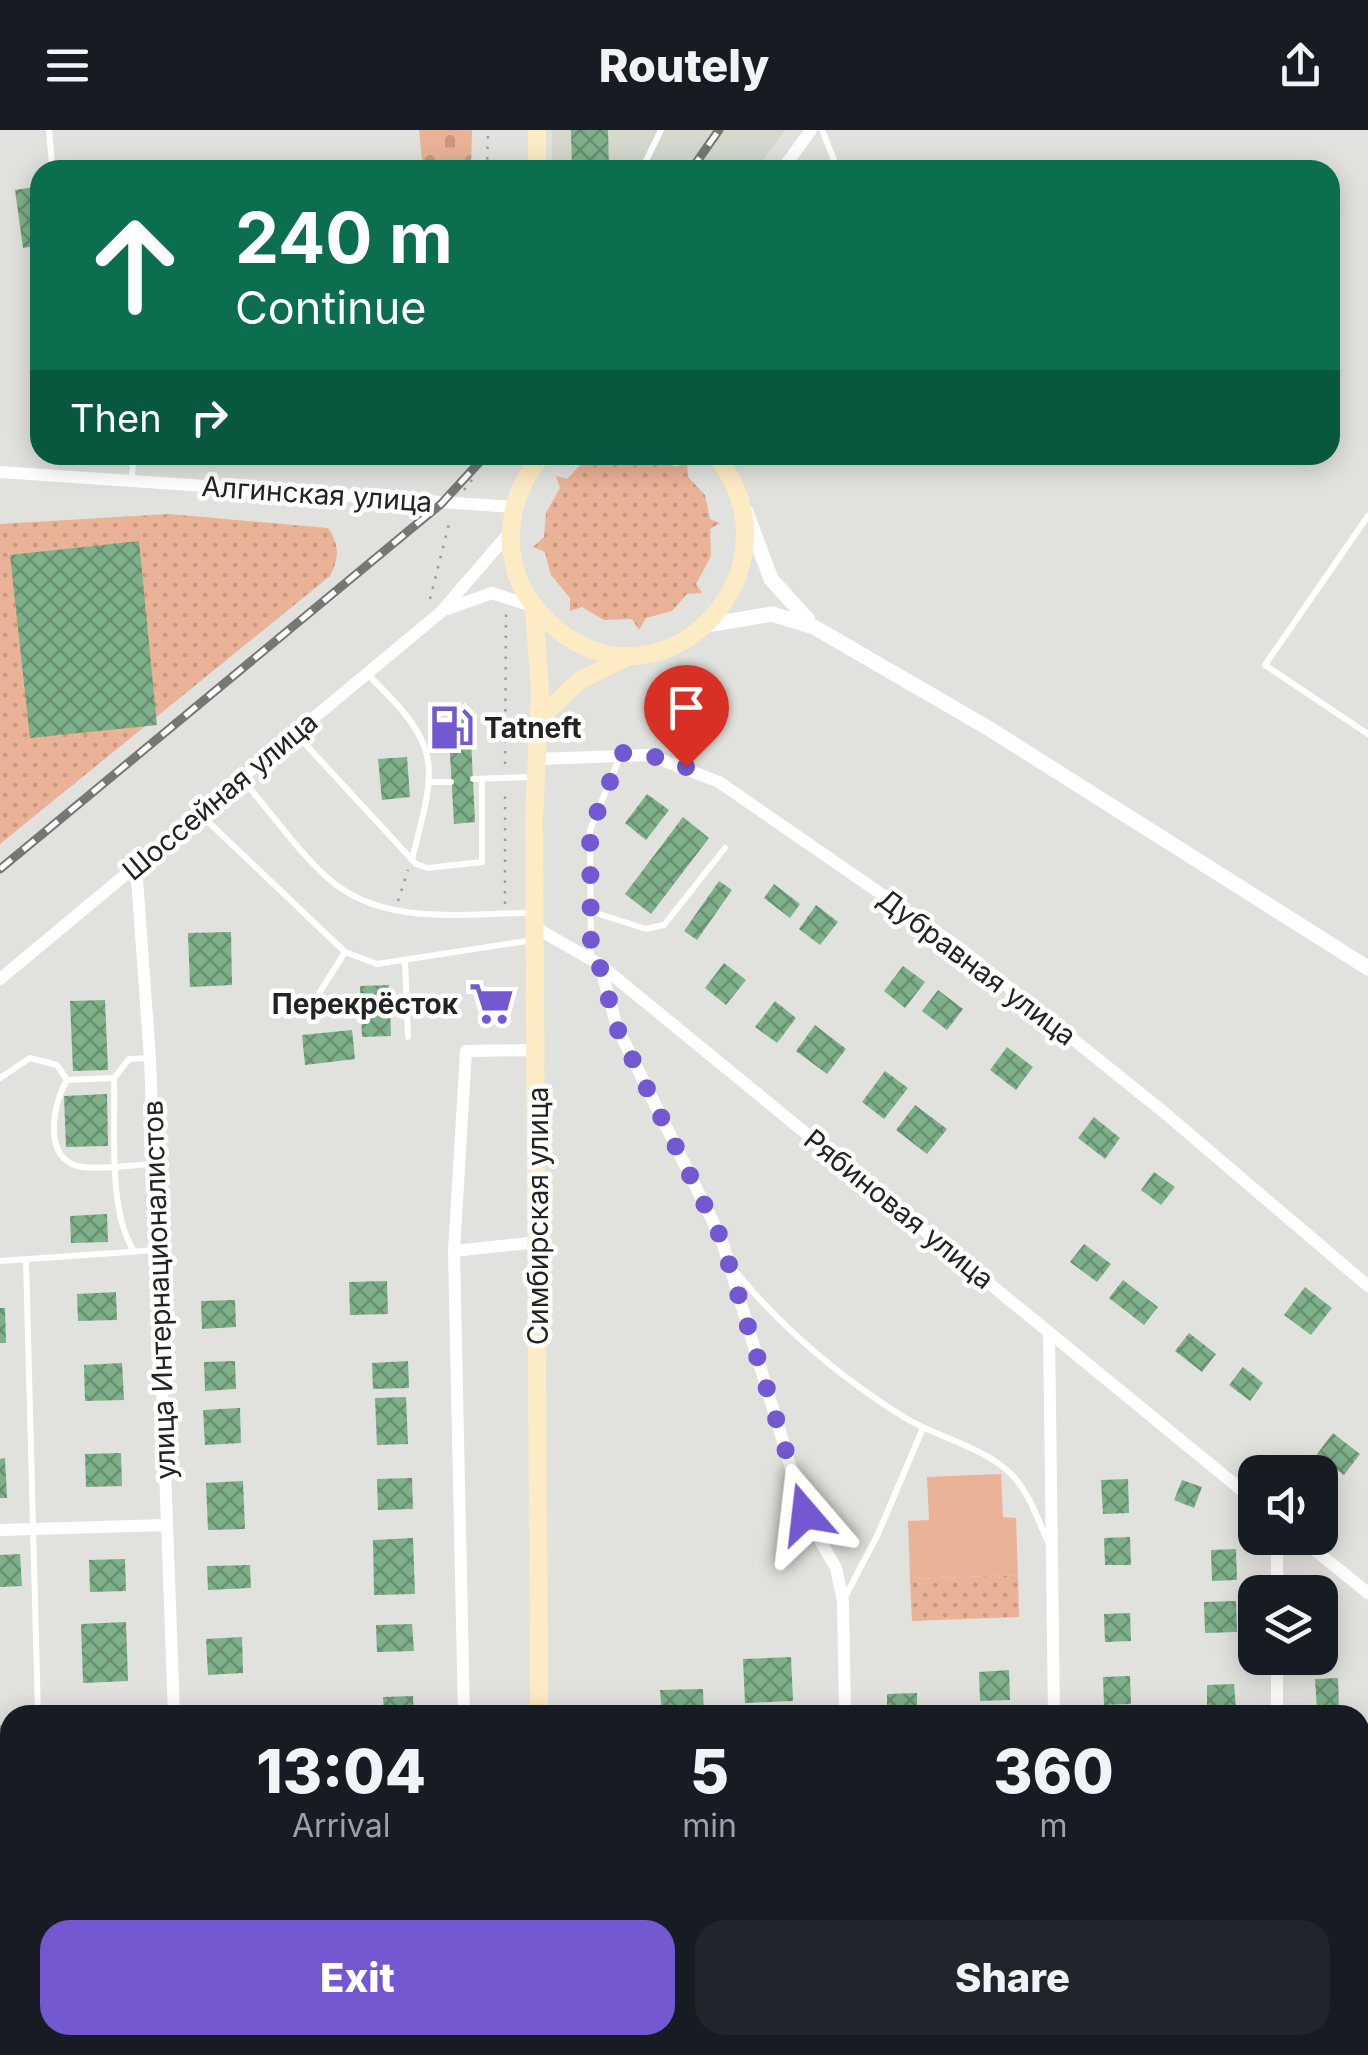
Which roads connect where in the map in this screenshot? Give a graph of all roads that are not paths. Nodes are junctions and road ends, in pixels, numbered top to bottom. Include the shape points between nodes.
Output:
1 (49, 130) edge
2 (537, 130) edge
3 (662, 130) edge
4 (811, 130) edge
5 (822, 130) edge
6 (52, 160) edge
7 (537, 160) edge
8 (646, 160) edge
9 (789, 160) edge
10 (834, 160) edge
11 (133, 465) edge
12 (522, 465) edge
13 (535, 465) edge
14 (721, 465) edge
15 (0, 472) edge
16 (132, 480) junction
17 (521, 487) junction
18 (740, 497) junction
19 (514, 507) junction
20 (1368, 516) edge
21 (511, 530) junction
22 (534, 607) junction
23 (441, 612) junction
24 (707, 625) junction
25 (814, 626) junction
26 (632, 654) junction
27 (367, 674) junction
28 (540, 718) junction
29 (296, 733) junction
30 (1368, 734) edge
31 (622, 753) junction
32 (536, 768) junction
33 (242, 778) junction
34 (432, 782) junction
35 (451, 782) dead end
36 (199, 813) junction
37 (725, 848) dead end
38 (412, 860) junction
39 (136, 866) junction
40 (590, 911) junction
41 (536, 927) junction
42 (344, 952) junction
43 (405, 961) junction
44 (595, 961) junction
45 (1368, 968) edge
46 (0, 979) edge
47 (311, 1006) dead end
48 (408, 1037) dead end
49 (536, 1050) junction
50 (150, 1058) junction
51 (0, 1078) edge
52 (114, 1078) junction
53 (67, 1080) junction
54 (154, 1164) junction
55 (117, 1166) junction
56 (538, 1242) junction
57 (158, 1250) junction
58 (134, 1251) junction
59 (454, 1251) junction
60 (26, 1260) junction
61 (0, 1261) edge
62 (728, 1262) junction
63 (1368, 1286) edge
64 (1048, 1332) junction
65 (922, 1428) junction
66 (1238, 1487) edge
67 (167, 1525) junction
68 (32, 1529) junction
69 (0, 1530) edge
70 (1052, 1550) junction
71 (1321, 1555) edge
72 (1368, 1593) edge
73 (843, 1601) junction
74 (1277, 1675) edge
75 (38, 1705) edge
76 (174, 1705) edge
77 (464, 1705) edge
78 (539, 1705) edge
79 (845, 1705) edge
80 (1054, 1705) edge
81 (1277, 1705) edge

1 - 6 lane
2 - 7 main road
3 - 8 lane
4 - 9 street
5 - 10 lane
11 - 16 lane
12 - 17 main road
13 - 17 main road
14 - 18 main road
15 - 16 street, Алгинская улица
16 - 19 street, Алгинская улица
17 - 19 main road
18 - 24 main road via 747,528 740,574
18 - 25 street via 771,578
19 - 21 main road
20 - 30 lane via 1265,665
21 - 22 main road via 516,574
21 - 23 street
22 - 23 street via 492,592
22 - 26 main road via 582,645
22 - 28 main road, Симбирская улица
23 - 27 street, Шоссейная улица
24 - 25 street via 772,614
24 - 26 main road via 682,642
25 - 45 street
26 - 28 main road via 579,681
27 - 29 street, Шоссейная улица
27 - 34 lane via 408,714 422,738
28 - 32 main road, Симбирская улица
29 - 33 street, Шоссейная улица
29 - 38 lane
31 - 32 street, Дубравная улица
31 - 40 lane via 593,815
31 - 63 street, Дубравная улица via 664,758 719,782 961,949
32 - 38 lane via 478,779 482,862 428,868
32 - 41 main road, Симбирская улица
33 - 36 street, Шоссейная улица
33 - 41 lane via 326,878 348,894 394,911 505,913
34 - 35 lane
34 - 38 lane
36 - 39 street, Шоссейная улица
36 - 42 lane
37 - 40 lane via 664,926 646,929
39 - 46 street, Шоссейная улица
39 - 50 street, улица Интернационалистов
40 - 44 lane
41 - 43 lane
41 - 44 street, Рябиновая улица
41 - 49 main road, Симбирская улица
42 - 43 lane via 377,964
42 - 47 lane
43 - 48 lane
44 - 62 street via 617,1028
44 - 64 street, Рябиновая улица
49 - 56 main road, Симбирская улица
49 - 59 street via 466,1051
50 - 52 lane via 129,1059
50 - 54 street, улица Интернационалистов
51 - 53 lane via 30,1058 57,1065
52 - 53 lane
52 - 55 lane
53 - 55 lane via 54,1111 60,1153 79,1167
54 - 55 lane
54 - 57 street, улица Интернационалистов
55 - 58 lane via 120,1224
56 - 59 street
56 - 78 main road, Симбирская улица
57 - 58 lane
57 - 67 street, улица Интернационалистов
58 - 60 lane
59 - 77 street
60 - 61 lane
60 - 68 lane
62 - 65 lane via 816,1354
62 - 73 street via 805,1514 836,1568
64 - 66 street, Рябиновая улица
64 - 70 street
65 - 70 lane via 1006,1469 1024,1487
65 - 73 lane
67 - 68 street
67 - 76 street, улица Интернационалистов
68 - 69 street
68 - 75 lane
70 - 80 street
71 - 72 street
73 - 79 street
74 - 81 street

